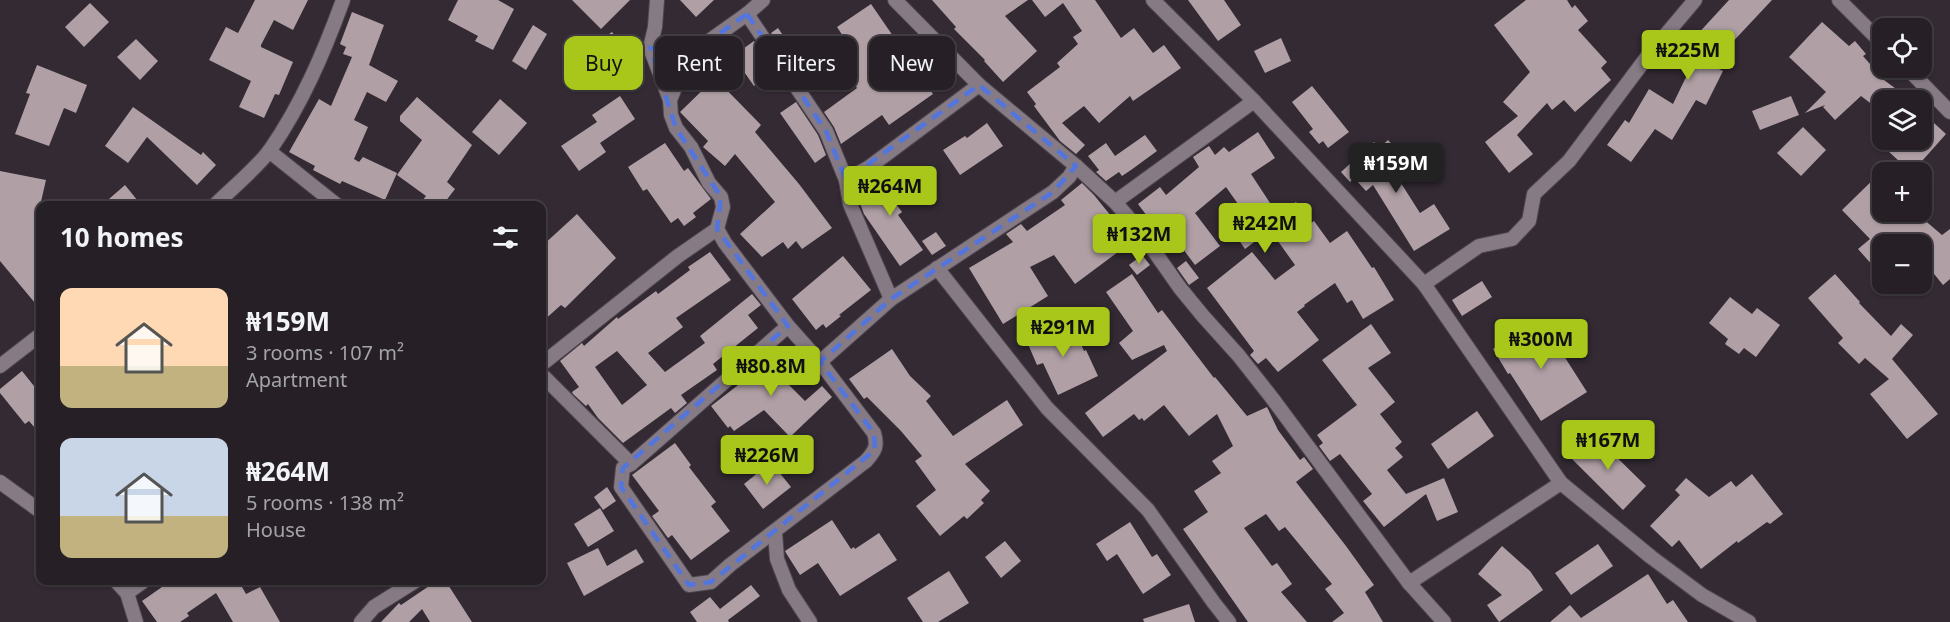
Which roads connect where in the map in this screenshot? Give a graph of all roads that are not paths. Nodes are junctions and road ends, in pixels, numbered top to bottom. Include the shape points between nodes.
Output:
1 (343, 0) edge
2 (657, 0) edge
3 (762, 0) edge
4 (895, 0) edge
5 (1153, 0) edge
6 (1695, 0) edge
7 (1839, 0) edge
8 (747, 14) junction
9 (1872, 33) edge
10 (716, 36) edge
11 (650, 48) junction
12 (655, 49) edge
13 (1917, 78) edge
14 (979, 85) junction
15 (674, 90) edge
16 (670, 100) junction
17 (1254, 101) junction
18 (1950, 112) edge
19 (269, 151) junction
20 (1076, 166) junction
21 (846, 180) junction
22 (219, 201) edge
23 (332, 201) edge
24 (1115, 202) junction
25 (717, 229) junction
26 (937, 267) junction
27 (1424, 284) junction
28 (891, 299) junction
29 (788, 326) junction
30 (36, 338) edge
31 (546, 361) edge
32 (820, 362) junction
33 (0, 366) edge
34 (546, 379) edge
35 (631, 464) junction
36 (0, 482) edge
37 (1561, 483) junction
38 (36, 508) edge
39 (775, 532) junction
40 (1409, 583) junction
41 (119, 585) edge
42 (139, 585) edge
43 (409, 585) edge
44 (127, 594) junction
45 (136, 622) edge
46 (361, 622) edge
47 (810, 622) edge
48 (1230, 622) edge
49 (1444, 622) edge
50 (1749, 622) edge

1 - 19 street via 325,50
2 - 11 street
3 - 8 street
4 - 14 street
5 - 17 street
6 - 27 street via 1569,161 1534,194 1529,221 1512,239 1479,246
7 - 9 street
8 - 10 street
8 - 21 street via 825,131
11 - 12 street
11 - 16 street
13 - 18 street
14 - 20 street
14 - 21 street via 868,168
15 - 16 street
16 - 25 street via 676,128 721,197 723,207
17 - 24 street
17 - 27 street
19 - 22 street
19 - 23 street
20 - 24 street
20 - 26 street via 1053,192
21 - 28 street via 850,204
24 - 40 street via 1185,295 1272,398
25 - 29 street
25 - 31 street
26 - 28 street
26 - 48 street via 1047,408 1148,510
27 - 37 street
28 - 32 street
29 - 32 street
29 - 35 street
30 - 33 street
32 - 39 street via 874,433 876,450
34 - 35 street
35 - 39 street via 623,468 621,487 689,585 711,582
36 - 38 street
37 - 40 street
37 - 50 street via 1702,595
39 - 47 street via 777,559 789,590
40 - 49 street
41 - 44 street
42 - 44 street
43 - 46 street via 374,608
44 - 45 street

